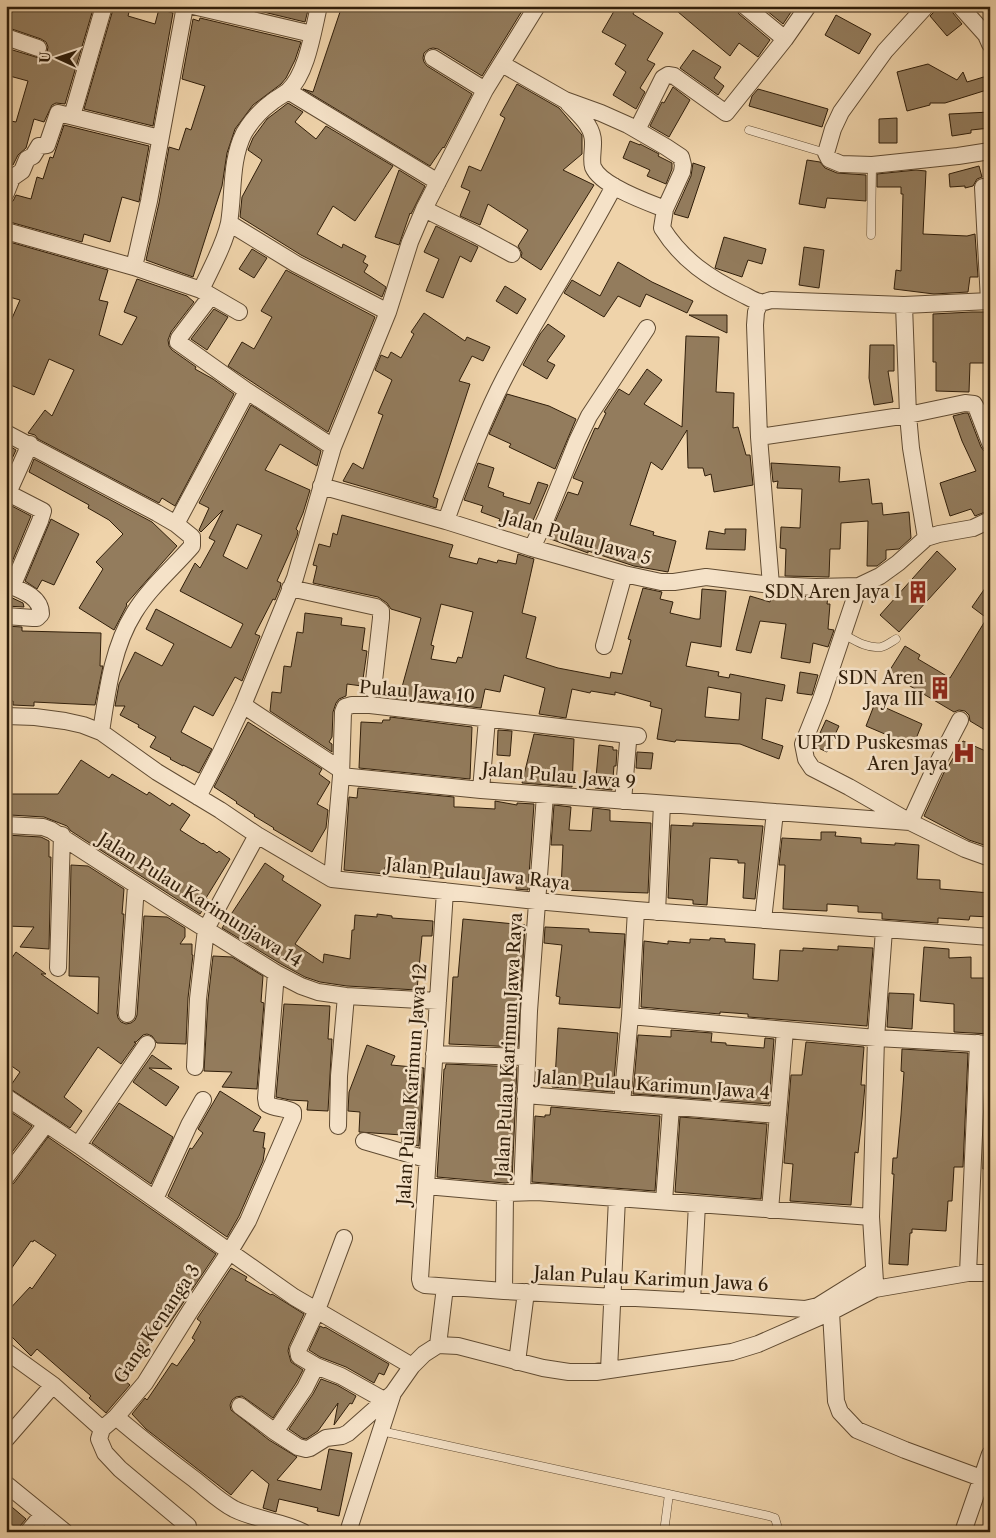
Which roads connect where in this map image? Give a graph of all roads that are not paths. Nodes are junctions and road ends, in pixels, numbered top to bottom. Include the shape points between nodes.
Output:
1 (104, 6) edge
2 (185, 6) edge
3 (194, 6) edge
4 (319, 6) edge
5 (537, 6) edge
6 (745, 6) edge
7 (808, 6) edge
8 (926, 6) edge
9 (960, 6) edge
10 (312, 34) junction
11 (6, 37) edge
12 (785, 39) junction
13 (990, 44) edge
14 (38, 48) dead end
15 (433, 58) dead end
16 (502, 64) junction
17 (485, 90) junction
18 (288, 91) junction
19 (565, 100) junction
20 (72, 116) junction
21 (637, 130) junction
22 (750, 130) dead end
23 (160, 138) junction
24 (990, 151) edge
25 (826, 153) junction
26 (872, 165) junction
27 (438, 182) junction
28 (614, 186) junction
29 (983, 187) dead end
30 (6, 192) edge
31 (424, 209) junction
32 (665, 209) junction
33 (229, 223) junction
34 (6, 231) edge
35 (871, 235) dead end
36 (512, 254) dead end
37 (134, 267) junction
38 (206, 293) junction
39 (989, 301) edge
40 (760, 302) junction
41 (904, 305) junction
42 (240, 312) dead end
43 (388, 312) junction
44 (647, 328) dead end
45 (247, 391) junction
46 (908, 415) junction
47 (6, 433) edge
48 (759, 437) junction
49 (990, 443) edge
50 (30, 444) junction
51 (333, 447) junction
52 (321, 486) junction
53 (7, 493) edge
54 (446, 520) junction
55 (990, 520) edge
56 (176, 524) junction
57 (926, 538) junction
58 (532, 548) junction
59 (624, 574) junction
60 (9, 585) edge
61 (771, 585) junction
62 (859, 586) junction
63 (290, 588) junction
64 (6, 616) edge
65 (843, 634) junction
66 (896, 640) dead end
67 (604, 646) dead end
68 (373, 690) dead end
69 (243, 705) junction
70 (6, 716) edge
71 (487, 719) junction
72 (960, 720) dead end
73 (101, 732) junction
74 (341, 773) junction
75 (481, 790) junction
76 (545, 795) junction
77 (198, 797) junction
78 (623, 801) junction
79 (662, 804) junction
80 (775, 812) junction
81 (910, 822) junction
82 (6, 826) edge
83 (62, 835) junction
84 (257, 835) junction
85 (990, 858) edge
86 (332, 879) junction
87 (136, 886) junction
88 (445, 891) junction
89 (536, 901) junction
90 (636, 910) junction
91 (657, 912) junction
92 (763, 920) junction
93 (206, 929) junction
94 (884, 930) junction
95 (990, 937) edge
96 (58, 968) dead end
97 (276, 973) junction
98 (346, 996) junction
99 (438, 1001) junction
100 (127, 1014) dead end
101 (630, 1016) junction
102 (785, 1030) junction
103 (876, 1038) junction
104 (146, 1044) dead end
105 (984, 1044) edge
106 (434, 1054) junction
107 (526, 1057) junction
108 (194, 1067) dead end
109 (524, 1095) junction
110 (6, 1097) edge
111 (203, 1100) dead end
112 (622, 1103) junction
113 (671, 1107) junction
114 (778, 1115) junction
115 (46, 1124) junction
116 (338, 1126) dead end
117 (364, 1141) dead end
118 (78, 1145) junction
119 (426, 1159) junction
120 (6, 1177) edge
121 (426, 1186) junction
122 (522, 1192) junction
123 (505, 1193) junction
124 (617, 1198) junction
125 (155, 1199) junction
126 (664, 1201) junction
127 (697, 1204) junction
128 (770, 1210) junction
129 (871, 1217) junction
130 (344, 1238) dead end
131 (230, 1251) junction
132 (874, 1271) junction
133 (968, 1273) junction
134 (990, 1273) edge
135 (420, 1279) joint
136 (445, 1287) junction
137 (875, 1289) junction
138 (504, 1291) junction
139 (526, 1292) junction
140 (612, 1296) junction
141 (692, 1301) junction
142 (317, 1310) junction
143 (832, 1312) junction
144 (438, 1344) junction
145 (6, 1351) edge
146 (517, 1362) junction
147 (316, 1366) junction
148 (412, 1366) junction
149 (608, 1370) junction
150 (53, 1385) junction
151 (389, 1396) junction
152 (240, 1406) dead end
153 (116, 1416) junction
154 (102, 1429) junction
155 (381, 1431) junction
156 (275, 1432) junction
157 (6, 1439) edge
158 (990, 1454) edge
159 (981, 1478) junction
160 (6, 1484) edge
161 (669, 1494) junction
162 (43, 1514) junction
163 (188, 1526) dead end
164 (28, 1532) edge
165 (65, 1532) edge
166 (303, 1532) edge
167 (348, 1532) edge
168 (664, 1532) edge
169 (779, 1532) edge
170 (962, 1532) edge

1 - 20 street
2 - 23 street
3 - 10 street
4 - 10 street
5 - 16 street
6 - 12 street
7 - 12 street
8 - 25 street via 885,51 841,112
9 - 13 street
10 - 18 street via 297,80
11 - 14 street
12 - 21 street via 726,113 668,75 663,78
15 - 17 street
16 - 17 street
16 - 19 street
17 - 27 street
18 - 27 street
18 - 33 street via 270,103 244,134 236,158
19 - 21 street
19 - 28 street via 590,129 593,166
20 - 23 street
20 - 30 street via 57,114 48,145 39,146 27,159
21 - 32 street via 681,157 682,172
22 - 25 lane
23 - 37 street
24 - 26 street
25 - 26 street via 841,164
26 - 35 lane
27 - 31 street
28 - 32 street
28 - 54 street via 504,377 463,470
29 - 39 street
31 - 36 street
31 - 43 street via 403,259
32 - 40 street via 662,228 681,253 701,271
33 - 38 street
33 - 43 street via 296,264
34 - 37 street
37 - 38 street
38 - 42 street
38 - 45 street via 178,342
39 - 41 street
40 - 41 street
40 - 48 street via 755,325
41 - 46 street
43 - 51 street
44 - 58 street via 589,416
45 - 51 street
45 - 56 street
46 - 48 street
46 - 49 street via 974,404
46 - 57 street
47 - 50 street
48 - 61 street
50 - 53 street
50 - 56 street
51 - 52 street
52 - 54 street, Jalan Pulau Jawa 5
52 - 63 street
53 - 60 street via 43,511
54 - 58 street, Jalan Pulau Jawa 5
55 - 57 street via 973,528
56 - 73 street via 192,537 192,546 149,593 125,630 115,659
57 - 62 street via 880,576
58 - 59 street, Jalan Pulau Jawa 5
59 - 61 street, Jalan Pulau Jawa 5 via 660,582 706,578
59 - 67 street
60 - 64 street via 33,597 41,608 41,614 37,618
61 - 62 street, Jalan Pulau Jawa 5
62 - 65 street
63 - 68 street via 376,607 381,611
63 - 69 street
65 - 66 lane via 870,646 882,647
65 - 81 street via 803,744 806,759 812,768
69 - 74 street
69 - 77 street
70 - 73 street, Jalan Pulau Jawa Raya via 65,721
71 - 74 street, Pulau Jawa 10 via 370,705 345,707
71 - 75 street
71 - 78 street, Pulau Jawa 10 via 632,735 628,742
72 - 81 street
73 - 77 street, Jalan Pulau Jawa Raya
74 - 75 street, Jalan Pulau Jawa 9
74 - 86 street, Pulau Jawa 10
75 - 76 street, Jalan Pulau Jawa 9
76 - 78 street, Jalan Pulau Jawa 9
76 - 89 street, Jalan Pulau Karimun Jawa Raya
77 - 84 street, Jalan Pulau Jawa Raya
78 - 79 street, Jalan Pulau Jawa 9
79 - 80 street, Jalan Pulau Jawa 9
79 - 91 street
80 - 81 street, Jalan Pulau Jawa 9
80 - 92 street
81 - 85 street
82 - 83 street, Jalan Pulau Karimunjawa 14 via 44,827
83 - 87 street, Jalan Pulau Karimunjawa 14
83 - 96 street
84 - 86 street, Jalan Pulau Jawa Raya
84 - 93 street
86 - 88 street, Jalan Pulau Jawa Raya
87 - 93 street, Jalan Pulau Karimunjawa 14
87 - 100 street
88 - 89 street, Jalan Pulau Jawa Raya
88 - 99 street, Jalan Pulau Karimun Jawa 12
89 - 90 street, Jalan Pulau Jawa Raya
89 - 107 street, Jalan Pulau Karimun Jawa Raya
90 - 91 street, Jalan Pulau Jawa Raya
90 - 101 street
91 - 92 street, Jalan Pulau Jawa Raya
92 - 94 street, Jalan Pulau Jawa Raya
93 - 97 street, Jalan Pulau Karimunjawa 14
93 - 108 street
94 - 95 street, Jalan Pulau Jawa Raya
94 - 103 street
97 - 98 street, Jalan Pulau Karimunjawa 14 via 318,992
97 - 131 street, Gang Kenanga 3 via 266,1098 272,1107 289,1109 293,1118 248,1221
98 - 99 street, Jalan Pulau Karimunjawa 14
98 - 116 street
99 - 106 street, Jalan Pulau Karimun Jawa 12
101 - 102 street
101 - 112 street
102 - 103 street
102 - 114 street
103 - 105 street
103 - 129 street
104 - 118 street
105 - 133 street
106 - 107 street
106 - 119 street, Jalan Pulau Karimun Jawa 12
107 - 109 street, Jalan Pulau Karimun Jawa Raya
109 - 112 street, Jalan Pulau Karimun Jawa 4
109 - 122 street, Jalan Pulau Karimun Jawa Raya
110 - 115 street
111 - 125 street
112 - 113 street, Jalan Pulau Karimun Jawa 4
113 - 114 street, Jalan Pulau Karimun Jawa 4
113 - 126 street
114 - 128 street
115 - 118 street
115 - 120 street
117 - 119 street
118 - 125 street
119 - 121 street, Jalan Pulau Karimun Jawa 12
121 - 123 street
121 - 135 street, Jalan Pulau Karimun Jawa 12
122 - 123 street
122 - 124 street
123 - 138 street
124 - 126 street
124 - 140 street
125 - 131 street
126 - 127 street
127 - 128 street
127 - 141 street
128 - 129 street
129 - 132 street
130 - 142 street
131 - 142 street
131 - 153 street, Gang Kenanga 3 via 145,1384
132 - 137 street
132 - 141 street, Jalan Pulau Karimun Jawa 6 via 818,1306 805,1309
133 - 134 street
133 - 137 street
135 - 136 street, Jalan Pulau Karimun Jawa 6 via 425,1285
136 - 138 street, Jalan Pulau Karimun Jawa 6
136 - 144 street
137 - 143 street
138 - 139 street, Jalan Pulau Karimun Jawa 6
139 - 140 street, Jalan Pulau Karimun Jawa 6
139 - 146 street
140 - 141 street, Jalan Pulau Karimun Jawa 6
140 - 149 street
142 - 147 street via 298,1350 300,1356
142 - 148 street
143 - 149 street via 732,1352
143 - 159 street via 836,1401 840,1412 857,1430
144 - 146 street
144 - 148 street
145 - 150 street
146 - 149 street via 569,1372
147 - 151 street
147 - 156 street
148 - 151 street
150 - 154 street
150 - 157 street
151 - 155 street
151 - 156 street via 348,1433 326,1438 310,1448 298,1447
152 - 156 street
153 - 154 street, Gang Kenanga 3
153 - 166 street via 181,1470 235,1509
154 - 163 street via 99,1439 105,1452
155 - 161 lane
155 - 167 street
158 - 159 street
159 - 170 street
160 - 162 street
161 - 168 lane
161 - 169 lane via 775,1518
162 - 164 street
162 - 165 street

